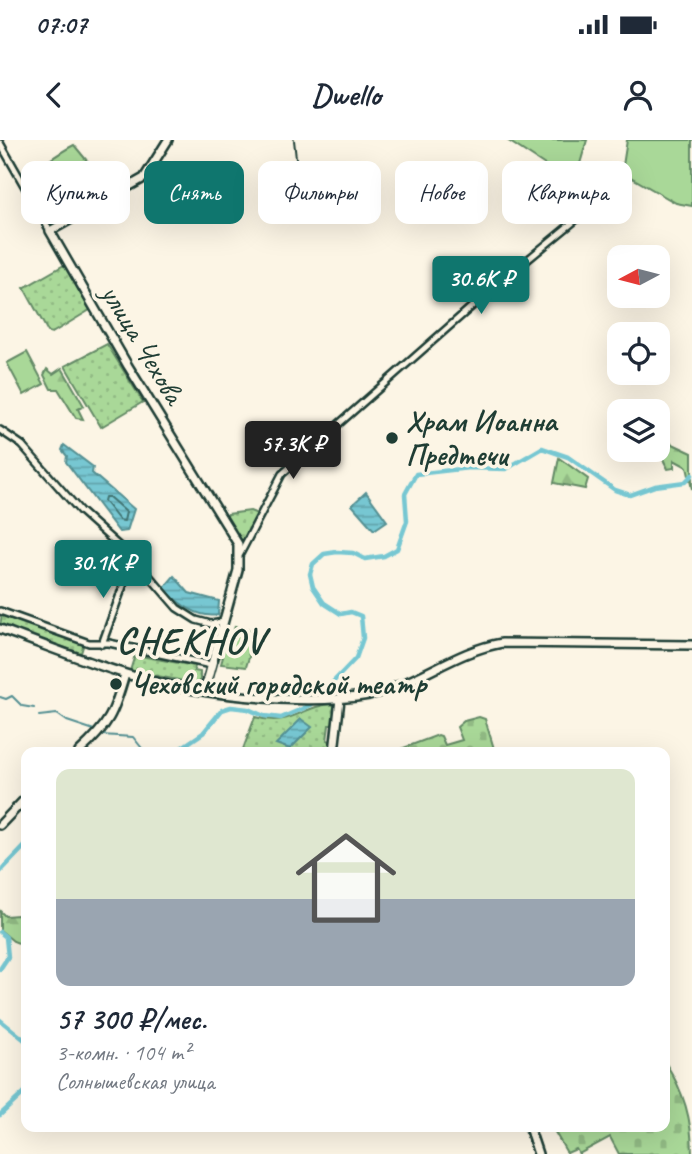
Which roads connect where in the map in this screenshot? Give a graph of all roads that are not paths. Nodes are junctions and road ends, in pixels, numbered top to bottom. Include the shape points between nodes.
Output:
1 (168, 140) edge
2 (0, 143) edge
3 (571, 224) edge
4 (51, 231) junction
5 (0, 430) edge
6 (240, 554) junction
7 (127, 555) junction
8 (139, 564) junction
9 (130, 567) junction
10 (0, 611) edge
11 (224, 622) junction
12 (0, 629) edge
13 (105, 642) junction
14 (692, 645) edge
15 (211, 664) junction
16 (125, 674) junction
17 (205, 690) junction
18 (337, 699) junction
19 (84, 747) edge
20 (334, 747) edge
21 (21, 803) edge
22 (0, 825) edge
23 (531, 1132) edge
24 (538, 1154) edge

1 - 4 main road via 144,178
2 - 4 street, улица Чехова
3 - 6 street via 282,474
4 - 6 main road, улица Чехова via 128,366 227,524
5 - 7 street via 22,445
6 - 11 main road
7 - 8 street
7 - 9 street
8 - 9 street
8 - 11 street via 188,617 211,624
9 - 13 street
10 - 13 street via 66,636
11 - 15 main road
12 - 16 main road
13 - 15 street
14 - 18 main road via 502,643 410,682
15 - 17 main road
16 - 17 main road
16 - 19 main road via 115,711
17 - 18 main road
18 - 20 main road
21 - 22 main road
23 - 24 main road

